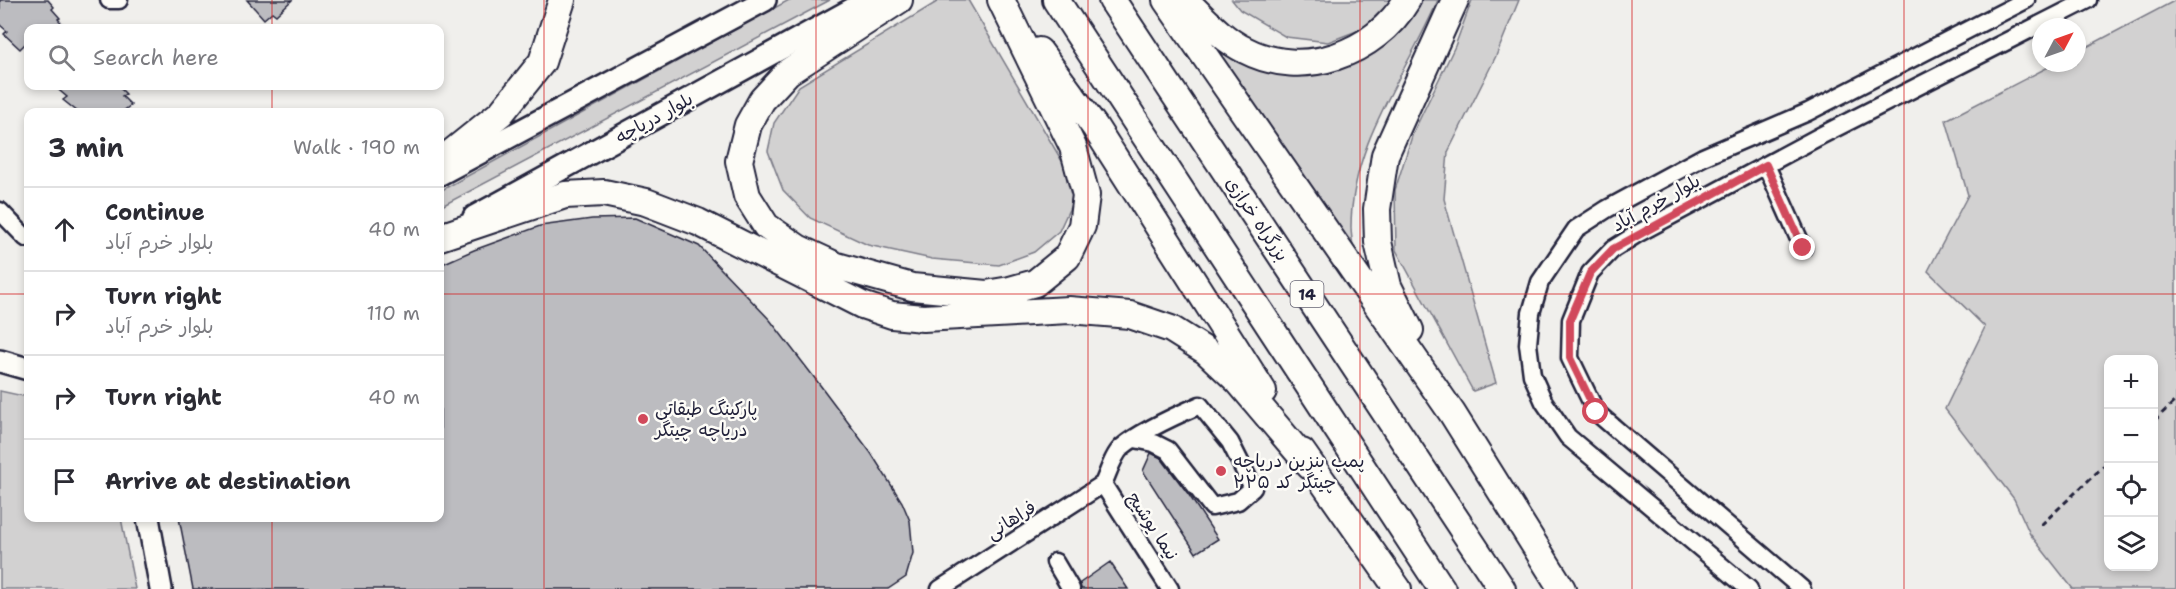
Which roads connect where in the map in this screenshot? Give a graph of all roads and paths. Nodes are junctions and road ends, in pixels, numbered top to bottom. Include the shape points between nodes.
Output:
1 (109, 0) edge
2 (119, 0) edge
3 (562, 0) edge
4 (765, 0) edge
5 (869, 0) edge
6 (899, 0) edge
7 (1001, 0) edge
8 (1056, 0) edge
9 (1112, 0) edge
10 (1166, 0) edge
11 (1185, 0) edge
12 (1407, 0) edge
13 (1455, 0) edge
14 (2026, 0) edge
15 (2088, 0) edge
16 (1808, 112) junction
17 (1822, 135) junction
18 (444, 159) edge
19 (1766, 165) junction
20 (444, 172) edge
21 (0, 211) edge
22 (444, 234) edge
23 (444, 235) edge
24 (24, 236) edge
25 (1803, 248) dead end
26 (0, 362) edge
27 (24, 366) edge
28 (2176, 400) edge
29 (1452, 413) junction
30 (2158, 417) edge
31 (1135, 440) junction
32 (2108, 463) edge
33 (1310, 466) junction
34 (1103, 484) junction
35 (149, 522) edge
36 (2041, 525) dead end
37 (1055, 562) dead end
38 (161, 589) edge
39 (940, 589) edge
40 (1071, 589) edge
41 (1170, 589) edge
42 (1398, 589) edge
43 (1442, 589) edge
44 (1502, 589) edge
45 (1562, 589) edge
46 (1749, 589) edge
47 (1802, 589) edge

1 - 2 street
3 - 18 highway via 542,62 501,113
4 - 20 main road
5 - 22 main road, بلوار دریاچه
6 - 7 highway via 788,72 762,100 748,125 739,161 747,196 766,226 798,248 837,266 912,287 986,294 1035,283 1067,257 1082,226 1086,195 1073,147
7 - 33 highway via 1095,127
8 - 43 highway
9 - 44 highway, بزرگراه خرازی / 14
10 - 29 highway
11 - 12 highway via 1220,34 1246,51 1300,63 1353,51 1379,34
13 - 29 highway via 1385,155 1377,209 1378,242 1388,286
14 - 16 street, بلوار خرم آباد
15 - 17 street, بلوار خرم آباد
16 - 17 street
16 - 46 street, بلوار خرم آباد via 1703,157 1576,229 1540,282 1531,313 1528,344 1532,375 1544,402 1568,437
17 - 19 street, بلوار خرم آباد
19 - 25 street
19 - 47 street, بلوار خرم آباد via 1613,249 1590,273 1570,320 1570,358 1596,412
21 - 24 street
23 - 33 highway via 565,195 604,193 646,202 698,222 862,305 892,315 923,318 1069,310 1130,315 1171,329 1206,351 1239,382
26 - 27 main road
28 - 30 path
29 - 45 highway
31 - 31 street via 1200,405 1230,442 1253,488 1238,501 1212,507 1168,450
31 - 34 street via 1121,448
32 - 36 path
33 - 42 highway
34 - 39 street, فراهانی
34 - 41 street, نیما یوشیج
35 - 38 main road
37 - 40 street

